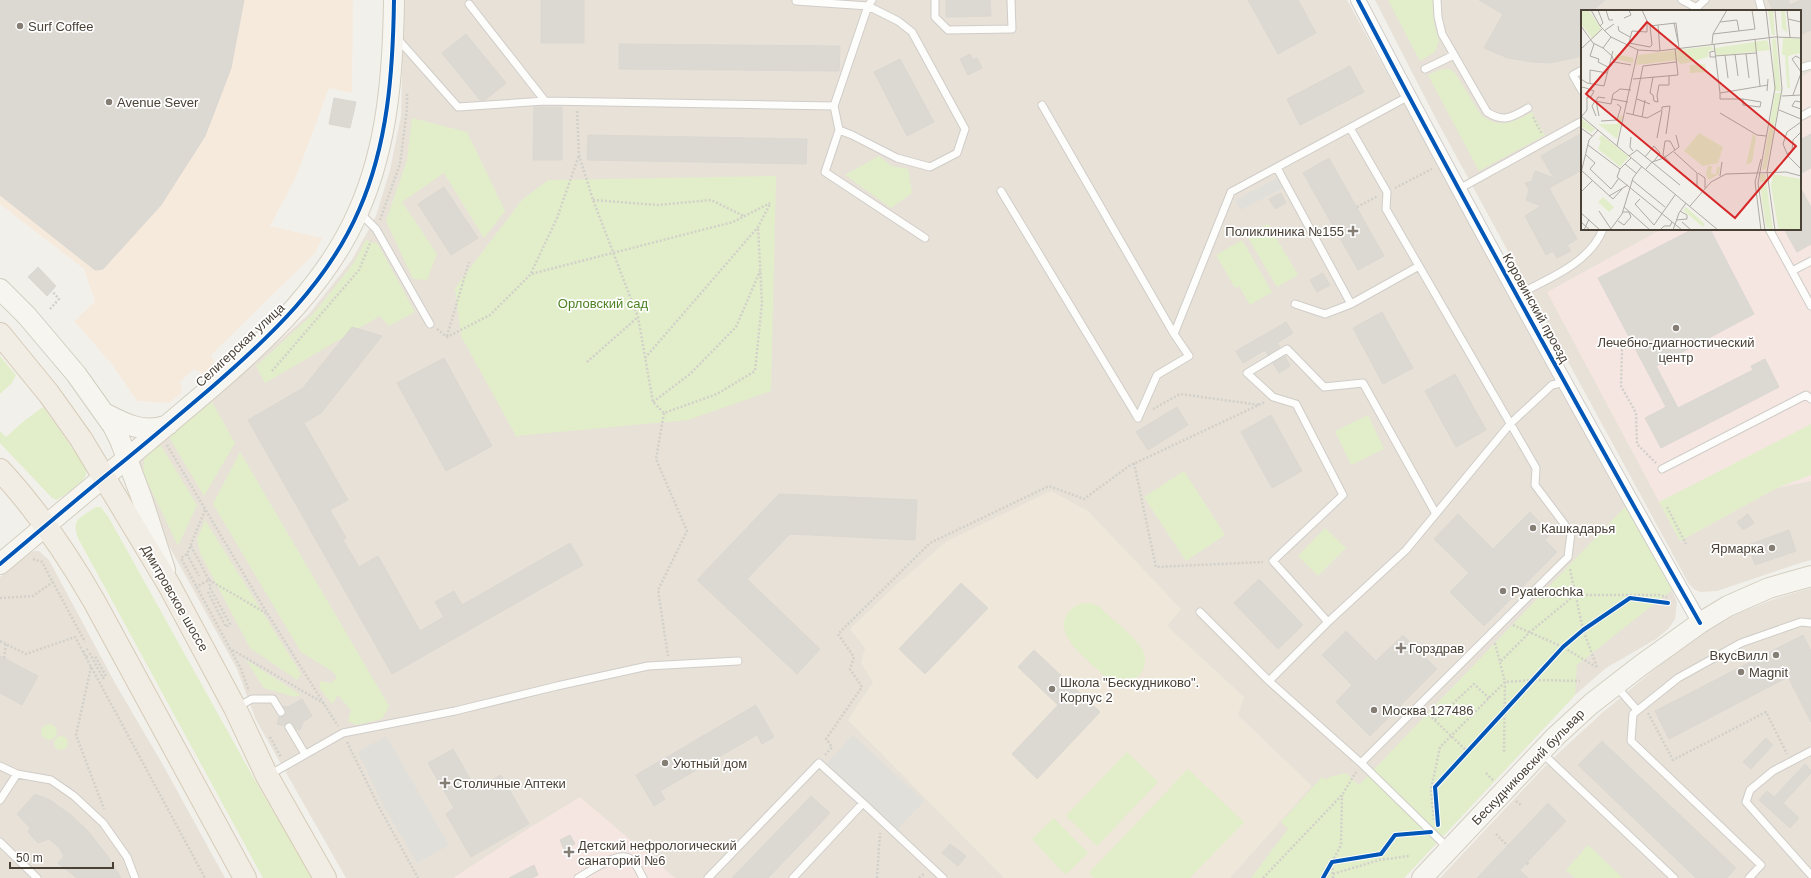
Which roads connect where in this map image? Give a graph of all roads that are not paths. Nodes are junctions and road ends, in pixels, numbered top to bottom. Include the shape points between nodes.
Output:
1 (394, 0) edge
2 (935, 0) edge
3 (1011, 0) edge
4 (1358, 0) edge
5 (1437, 0) edge
6 (1682, 0) edge
7 (1705, 0) edge
8 (1759, 0) edge
9 (796, 1) edge
10 (870, 3) edge
11 (469, 4) dead end
12 (1696, 10) edge
13 (1762, 10) edge
14 (394, 34) junction
15 (1454, 55) junction
16 (1811, 65) edge
17 (1801, 68) edge
18 (1425, 69) dead end
19 (1581, 71) edge
20 (1581, 89) edge
21 (1409, 96) junction
22 (546, 101) junction
23 (1042, 105) dead end
24 (834, 106) junction
25 (1528, 108) road end
26 (1811, 111) edge
27 (1801, 116) edge
28 (1581, 123) edge
29 (1350, 128) junction
30 (839, 130) junction
31 (1278, 168) junction
32 (1459, 189) junction
33 (1001, 191) dead end
34 (359, 211) junction
35 (1603, 230) edge
36 (1770, 230) edge
37 (925, 238) dead end
38 (1811, 261) edge
39 (1419, 266) junction
40 (1792, 271) junction
41 (0, 290) edge
42 (1517, 295) junction
43 (1295, 304) dead end
44 (1351, 304) junction
45 (1811, 306) edge
46 (430, 324) road end
47 (0, 334) edge
48 (1174, 334) junction
49 (1565, 382) junction
50 (1811, 399) edge
51 (104, 413) junction
52 (1510, 423) junction
53 (166, 432) junction
54 (127, 458) junction
55 (1662, 469) road end
56 (0, 470) edge
57 (103, 478) junction
58 (1436, 514) junction
59 (47, 525) junction
60 (0, 564) edge
61 (1811, 576) edge
62 (169, 585) junction
63 (1200, 612) dead end
64 (1328, 622) junction
65 (1700, 623) junction
66 (1811, 623) edge
67 (738, 661) dead end
68 (1269, 681) junction
69 (1615, 685) junction
70 (235, 708) junction
71 (1637, 710) junction
72 (281, 712) dead end
73 (289, 727) dead end
74 (1541, 751) junction
75 (1811, 751) edge
76 (304, 754) junction
77 (1361, 763) junction
78 (0, 766) edge
79 (17, 774) junction
80 (267, 776) junction
81 (0, 800) edge
82 (863, 803) junction
83 (0, 842) edge
84 (1449, 849) junction
85 (1811, 875) edge
86 (1424, 877) edge
87 (37, 878) edge
88 (135, 878) edge
89 (245, 878) edge
90 (325, 878) edge
91 (578, 878) edge
92 (643, 878) edge
93 (708, 878) edge
94 (793, 878) edge
95 (943, 878) edge
96 (1674, 878) edge
97 (1749, 878) edge

1 - 14 street, Селигерская улица
2 - 3 lane via 935,17 948,30 1012,29
4 - 21 street, Коровинский проезд
5 - 15 lane via 1442,34
6 - 12 lane
7 - 12 lane
8 - 13 lane
9 - 10 lane
10 - 24 lane
10 - 30 lane via 912,32 965,129 957,153 930,167 897,158
11 - 22 lane
14 - 22 lane via 458,108
14 - 34 street, Селигерская улица via 382,141
15 - 18 lane
15 - 25 lane via 1487,112 1496,118 1509,118
16 - 17 lane
19 - 20 lane via 1573,75
21 - 29 lane
21 - 32 street, Коровинский проезд
22 - 24 lane
23 - 48 lane
24 - 30 lane
26 - 27 lane
28 - 32 lane
29 - 31 lane
29 - 39 lane via 1387,192 1386,208
30 - 37 lane via 825,172
31 - 44 lane
31 - 48 lane via 1231,192
32 - 42 street, Коровинский проезд
33 - 48 lane via 1138,418 1157,375 1189,356
34 - 46 lane via 376,229
34 - 53 street, Селигерская улица via 329,264 290,314
35 - 42 lane via 1600,238 1584,257
36 - 40 lane
38 - 40 lane
39 - 44 lane
39 - 52 lane
40 - 45 lane
41 - 51 street via 37,328 80,379
42 - 49 street, Коровинский проезд
43 - 44 lane via 1325,314
47 - 57 main road, Дмитровское шоссе via 49,394 81,439
49 - 52 lane via 1552,385
49 - 65 street, Коровинский проезд
50 - 55 lane via 1806,395
51 - 53 street via 138,428
51 - 54 street
52 - 58 lane
52 - 77 lane via 1536,468 1535,485 1570,533 1568,557
53 - 54 street, Селигерская улица
54 - 57 street, Селигерская улица
54 - 62 street via 153,530
56 - 59 main road
57 - 59 street, Селигерская улица
57 - 62 main road, Дмитровское шоссе
58 - 64 lane via 1406,550
58 - 64 lane via 1363,383 1324,387 1287,349 1247,373 1273,397 1296,404 1343,495 1273,561
59 - 60 street, Селигерская улица
59 - 89 main road via 94,601
61 - 65 street, Бескудниковский бульвар via 1750,596
62 - 70 main road, Дмитровское шоссе
63 - 68 lane
64 - 68 lane
65 - 69 street, Бескудниковский бульвар
66 - 71 lane via 1801,622 1741,643 1678,678
67 - 76 lane via 634,669 455,711 343,733
68 - 77 lane
69 - 71 lane
69 - 74 street, Бескудниковский бульвар
70 - 72 lane via 252,699 273,699
70 - 80 main road, Дмитровское шоссе
71 - 97 lane via 1633,714 1631,741 1761,865
73 - 76 lane
74 - 84 street, Бескудниковский бульвар
74 - 96 lane
75 - 85 lane via 1773,771 1750,790 1746,802
76 - 80 lane
77 - 84 lane
78 - 79 lane
79 - 81 lane
79 - 88 lane via 51,780 74,796 103,823 126,857
80 - 90 main road, Дмитровское шоссе
82 - 93 lane via 818,763
82 - 94 lane
82 - 95 lane
83 - 87 lane
84 - 86 street, Бескудниковский бульвар
91 - 92 lane via 610,860 624,856 630,858

